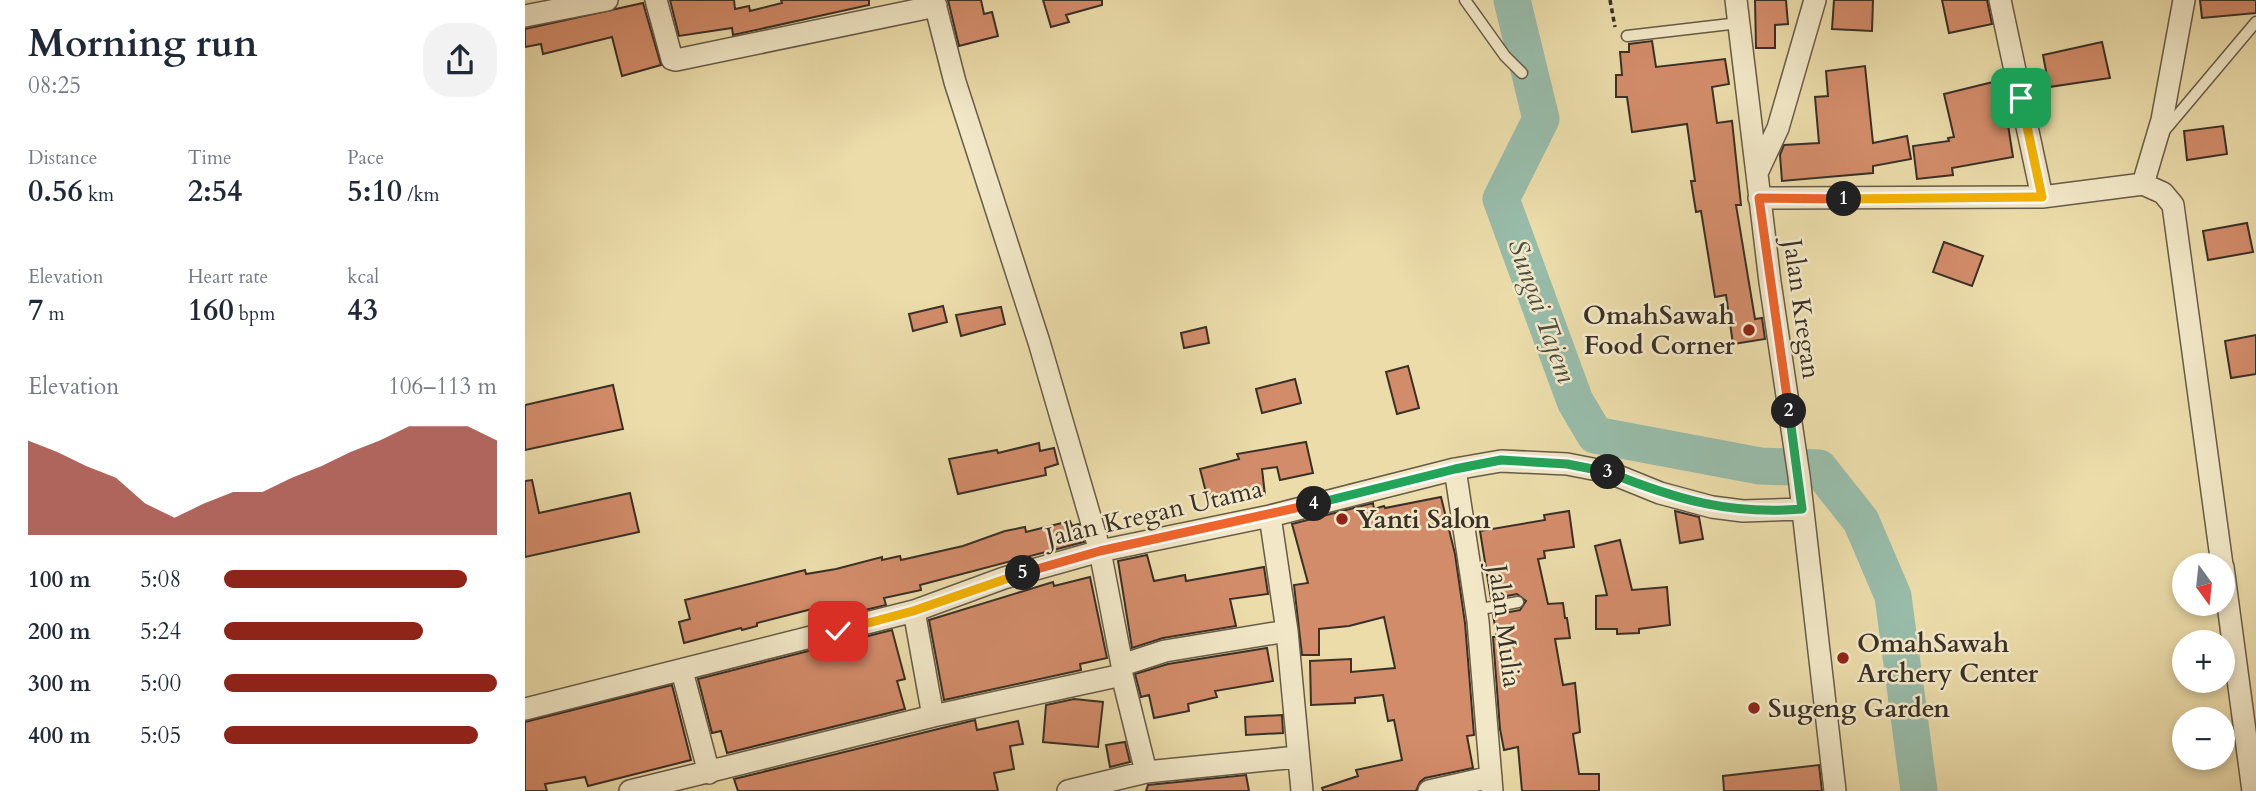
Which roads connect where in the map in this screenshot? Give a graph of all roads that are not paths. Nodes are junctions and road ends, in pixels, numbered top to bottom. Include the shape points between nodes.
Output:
1 (607, 0) edge
2 (656, 0) edge
3 (1465, 0) edge
4 (1736, 0) edge
5 (1815, 0) edge
6 (2000, 0) edge
7 (2184, 0) edge
8 (935, 3) edge
9 (525, 16) edge
10 (2256, 22) edge
11 (1739, 23) junction
12 (1627, 36) road end
13 (1522, 73) dead end
14 (2158, 138) junction
15 (1756, 174) junction
16 (2143, 184) junction
17 (2042, 197) junction
18 (1759, 198) junction
19 (1455, 469) junction
20 (1802, 509) junction
21 (1270, 516) junction
22 (1100, 551) junction
23 (2220, 553) edge
24 (1518, 602) dead end
25 (1476, 610) junction
26 (913, 611) junction
27 (2229, 616) edge
28 (1287, 631) junction
29 (682, 671) junction
30 (525, 709) edge
31 (933, 716) junction
32 (1297, 757) junction
33 (1146, 772) junction
34 (709, 773) junction
35 (1492, 784) edge
36 (672, 786) edge
37 (630, 791) edge
38 (1068, 791) edge
39 (1302, 791) edge
40 (1429, 791) edge
41 (1835, 791) edge
42 (2253, 791) edge

1 - 9 street
2 - 8 street via 676,60
3 - 13 lane
4 - 11 street, Jalan Kregan
5 - 15 street via 1778,128
6 - 17 street
7 - 14 street
8 - 22 street via 955,82
10 - 14 lane
11 - 12 lane
11 - 15 street, Jalan Kregan
14 - 16 street
15 - 18 street, Jalan Kregan
16 - 17 street
16 - 23 street via 2173,205
17 - 18 street
18 - 20 street, Jalan Kregan
19 - 20 street, Jalan Kregan Utama via 1501,460 1567,464 1608,472 1712,507
19 - 21 street, Jalan Kregan Utama
19 - 25 street, Jalan Mulia
20 - 41 street, Jalan Kregan
21 - 22 street, Jalan Kregan Utama
21 - 28 street
22 - 26 street, Jalan Kregan Utama via 1004,578
22 - 28 street via 1122,665 1165,651
24 - 25 lane
25 - 35 street, Jalan Mulia
26 - 29 street, Jalan Kregan Utama
26 - 31 street
27 - 42 street
28 - 32 street
29 - 30 street, Jalan Kregan Utama
29 - 34 street
31 - 33 street via 1122,675
31 - 34 street
32 - 33 street
32 - 39 street
33 - 38 street
34 - 36 street
35 - 40 street
36 - 37 street

